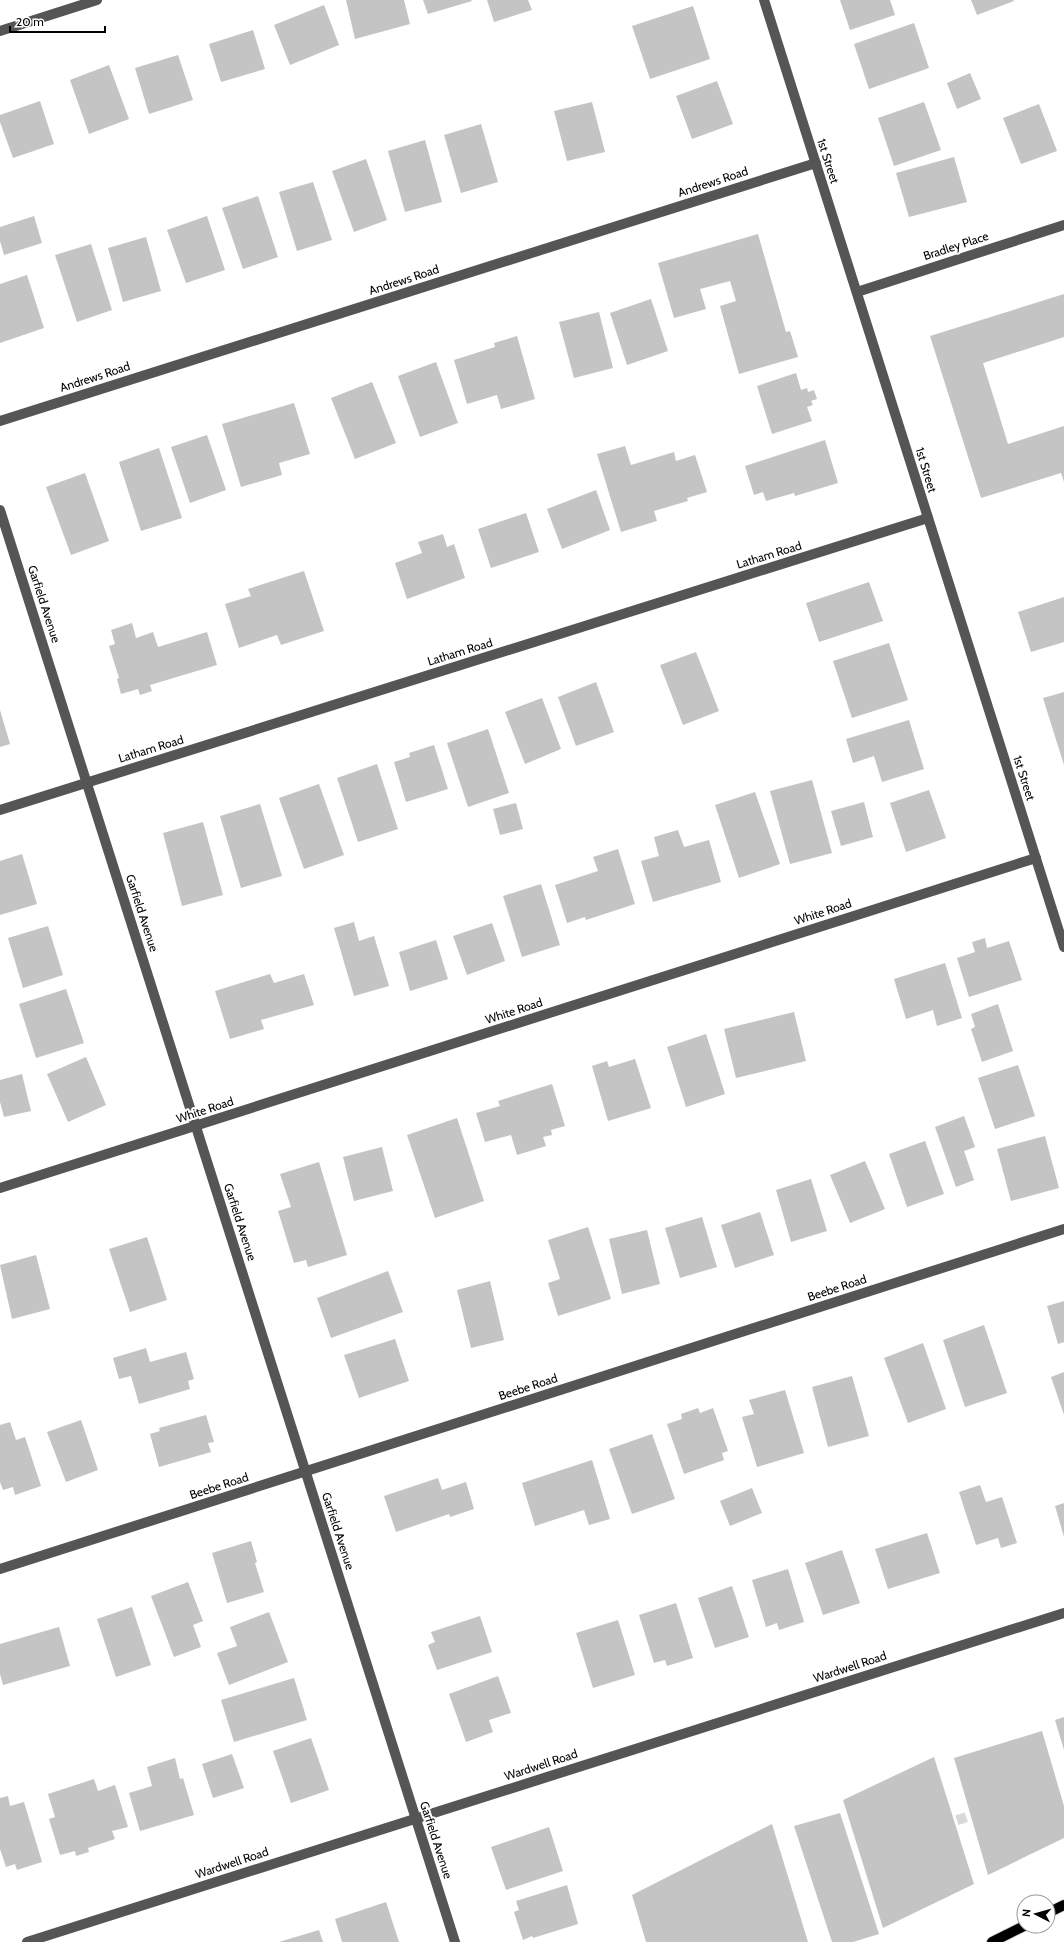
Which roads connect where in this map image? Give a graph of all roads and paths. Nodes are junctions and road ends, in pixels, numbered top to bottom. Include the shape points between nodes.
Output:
1 (97, 0) edge
2 (764, 0) edge
3 (0, 31) edge
4 (816, 163) junction
5 (1064, 225) edge
6 (857, 292) junction
7 (0, 421) edge
8 (0, 510) edge
9 (928, 518) junction
10 (86, 783) junction
11 (0, 810) edge
12 (1036, 858) junction
13 (1064, 947) edge
14 (196, 1126) junction
15 (0, 1188) edge
16 (1064, 1229) edge
17 (306, 1472) junction
18 (0, 1569) edge
19 (1064, 1614) edge
20 (415, 1818) junction
21 (1016, 1930) edge
22 (27, 1942) edge
23 (455, 1942) edge
24 (992, 1942) edge

1 - 3 street
2 - 4 street, 1st Street
4 - 6 street, 1st Street
4 - 7 street, Andrews Road
5 - 6 street, Bradley Place
6 - 9 street, 1st Street
8 - 10 street, Garfield Avenue
9 - 10 street, Latham Road
9 - 12 street, 1st Street
10 - 11 street, Latham Road
10 - 14 street, Garfield Avenue
12 - 13 street, 1st Street
12 - 14 street, White Road
14 - 15 street, White Road
14 - 17 street, Garfield Avenue
16 - 17 street, Beebe Road
17 - 18 street, Beebe Road
17 - 20 street, Garfield Avenue
19 - 20 street, Wardwell Road
20 - 22 street, Wardwell Road
20 - 23 street, Garfield Avenue
21 - 24 main road

